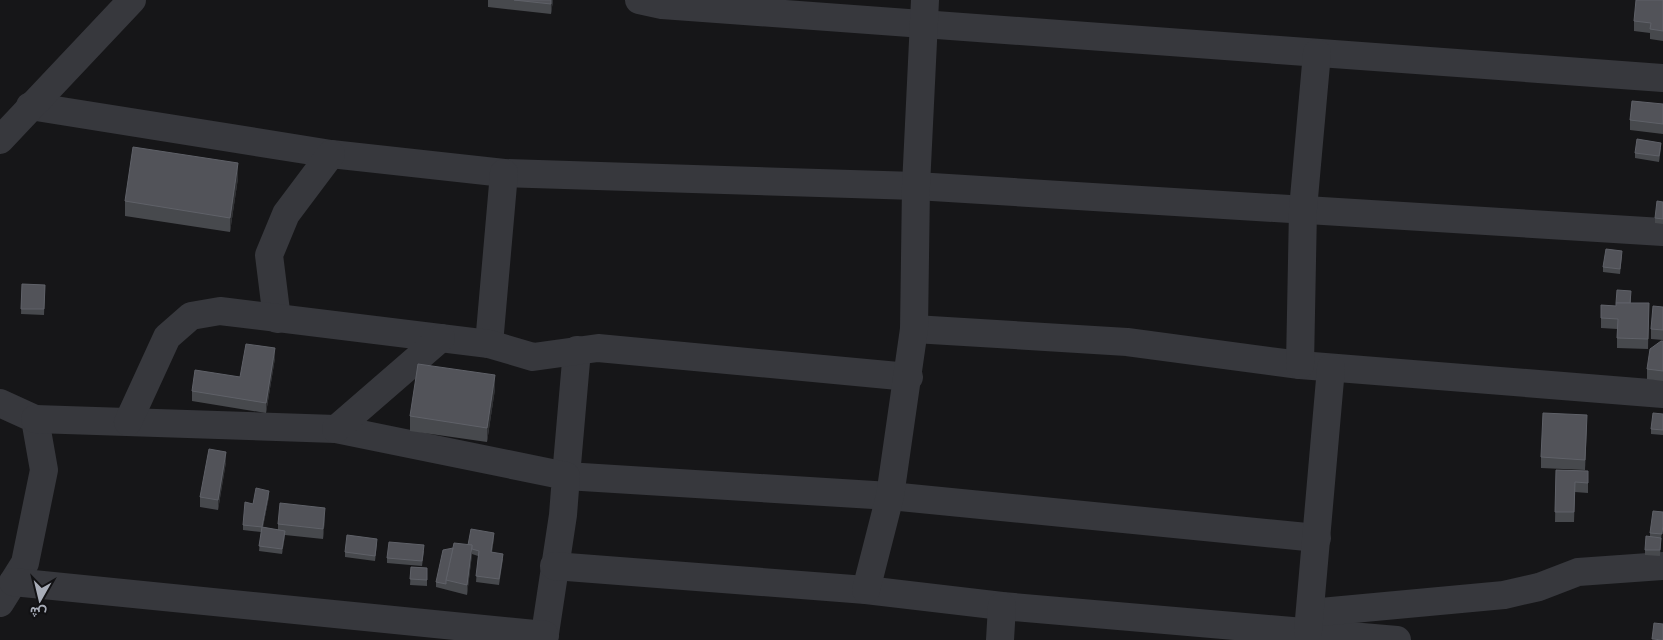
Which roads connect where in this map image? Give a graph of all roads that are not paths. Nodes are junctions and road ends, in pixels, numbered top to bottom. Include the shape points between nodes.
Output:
1 (132, 0) edge
2 (639, 0) edge
3 (925, 12) edge
4 (1317, 53) junction
5 (1663, 78) edge
6 (30, 106) junction
7 (0, 140) edge
8 (331, 154) junction
9 (504, 173) junction
10 (916, 186) junction
11 (1303, 209) junction
12 (1663, 232) edge
13 (277, 319) junction
14 (914, 329) junction
15 (442, 338) junction
16 (489, 344) junction
17 (577, 350) junction
18 (1300, 365) junction
19 (1331, 368) junction
20 (909, 377) junction
21 (1663, 394) edge
22 (0, 403) edge
23 (36, 419) junction
24 (128, 422) junction
25 (336, 429) junction
26 (566, 476) junction
27 (890, 496) junction
28 (1316, 538) junction
29 (554, 566) junction
30 (1663, 566) edge
31 (866, 590) junction
32 (7, 592) edge
33 (1002, 606) junction
34 (1309, 622) junction
35 (545, 637) edge
36 (1000, 640) edge
37 (1397, 640) edge

1 - 6 street
2 - 3 street via 662,6
3 - 4 street
3 - 10 street
4 - 5 street
4 - 11 street
6 - 7 street
6 - 8 street
8 - 9 street
8 - 13 street via 286,214 269,254
9 - 10 street
9 - 16 street
10 - 11 street
10 - 14 street
11 - 12 street
11 - 18 street
13 - 15 street
13 - 24 street via 220,311 191,316 167,337
14 - 18 street via 1127,342
14 - 20 street
15 - 16 street
15 - 25 street
16 - 17 street via 533,357
17 - 20 street via 598,348
17 - 26 street
18 - 19 street
19 - 21 street
19 - 28 street
20 - 27 street
22 - 23 street
23 - 24 street
23 - 32 street via 44,470 25,563
24 - 25 street
25 - 26 street
26 - 27 street
26 - 29 street
27 - 28 street
27 - 31 street
28 - 34 street
29 - 31 street
29 - 35 street
30 - 34 street via 1578,572 1539,587 1504,594
31 - 33 street
32 - 35 street
33 - 34 street
33 - 36 street
34 - 37 street

